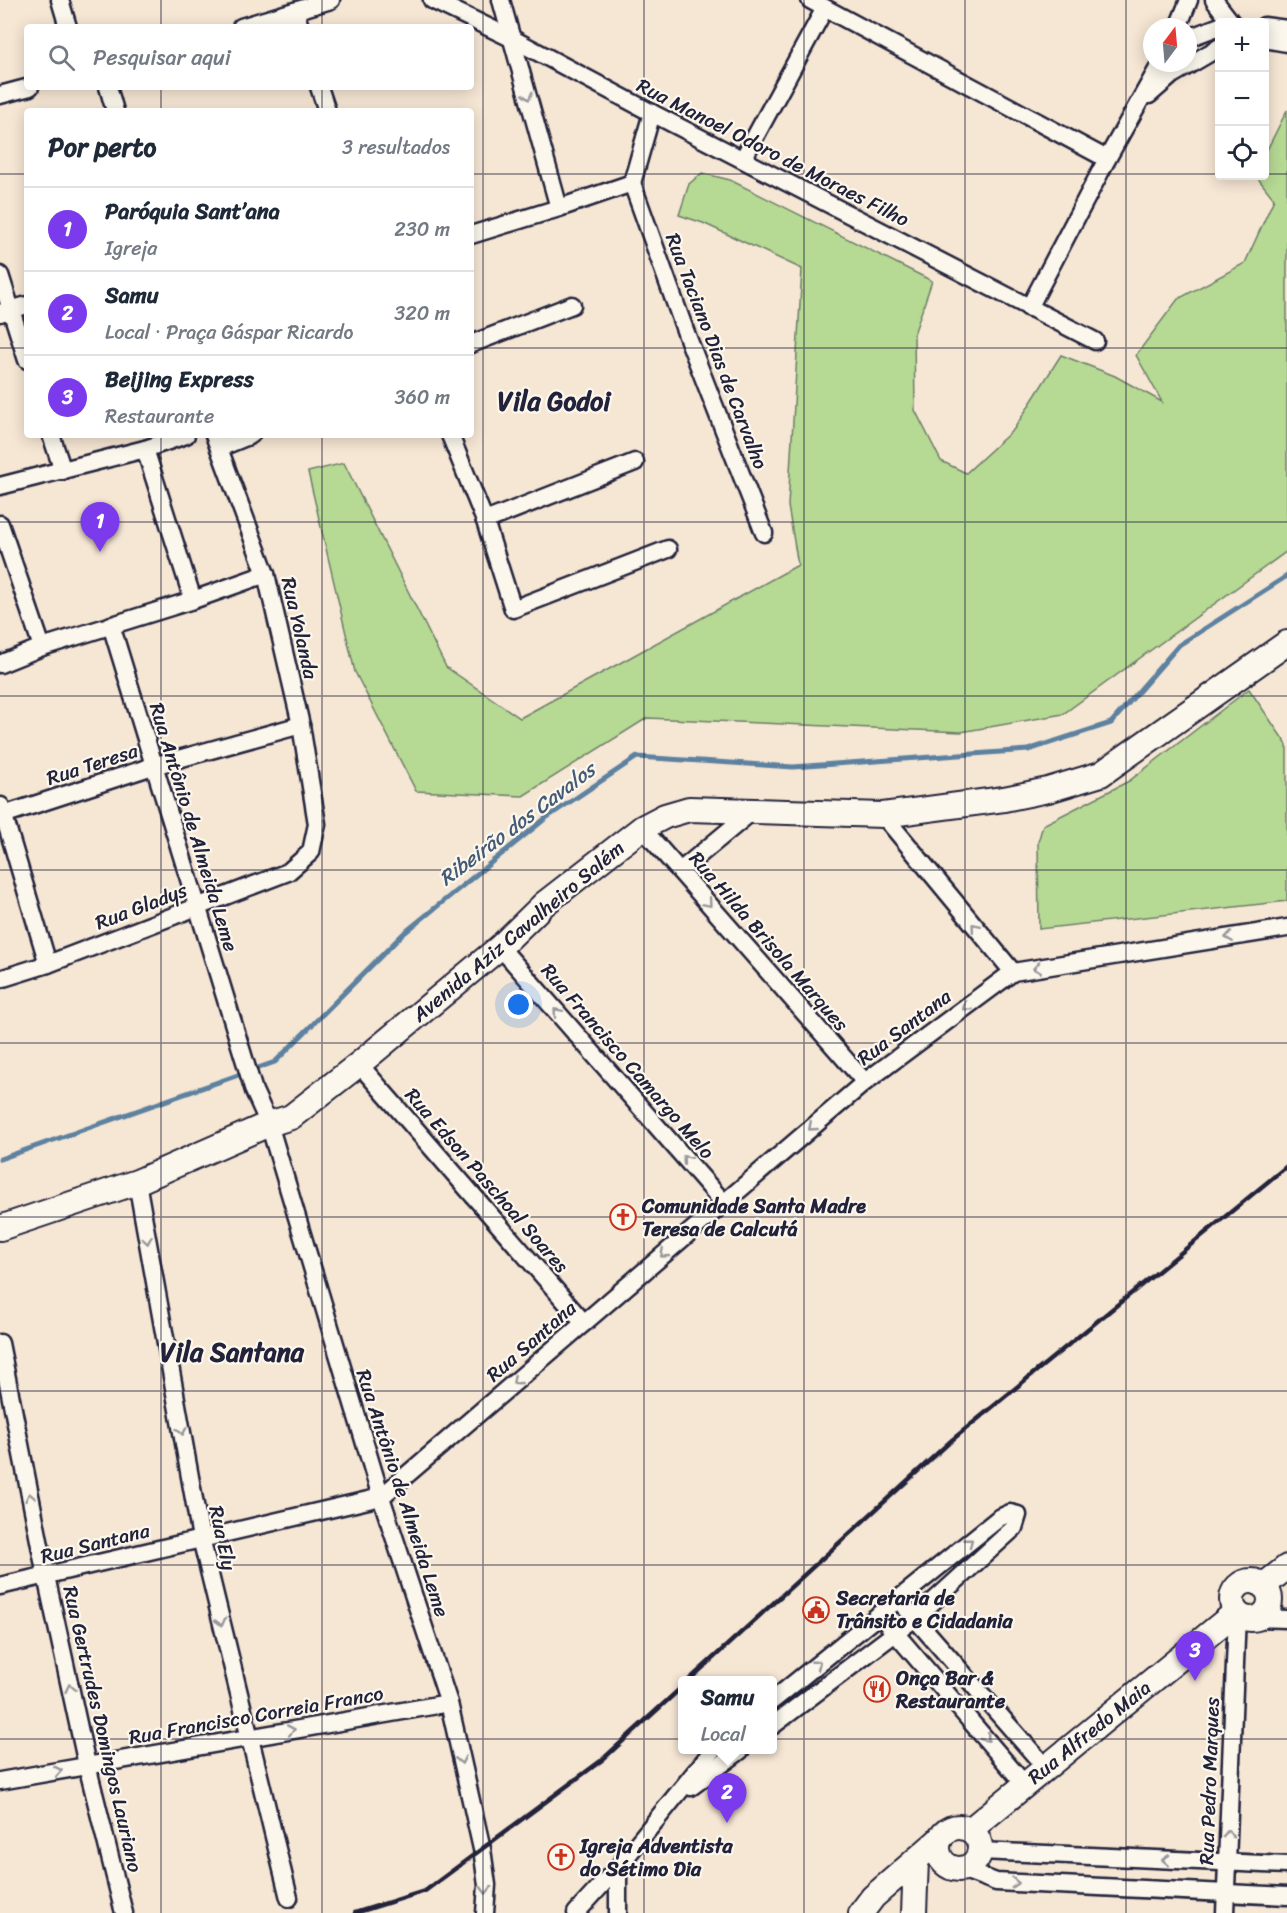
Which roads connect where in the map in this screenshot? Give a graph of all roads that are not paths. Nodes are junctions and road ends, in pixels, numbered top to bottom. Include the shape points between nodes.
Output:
1 (60, 0) edge
2 (331, 0) edge
3 (432, 0) edge
4 (501, 0) edge
5 (1189, 0) edge
6 (1214, 0) edge
7 (817, 4) edge
8 (295, 11) junction
9 (463, 15) junction
10 (1182, 18) edge
11 (1228, 18) edge
12 (67, 24) edge
13 (251, 24) edge
14 (299, 24) edge
15 (1215, 27) edge
16 (1269, 27) edge
17 (1287, 29) edge
18 (1197, 34) edge
19 (513, 39) junction
20 (1269, 40) edge
21 (1287, 43) edge
22 (1206, 51) edge
23 (1156, 72) edge
24 (24, 89) edge
25 (109, 90) edge
26 (320, 90) edge
27 (0, 95) edge
28 (1137, 106) junction
29 (114, 108) edge
30 (326, 108) edge
31 (652, 113) junction
32 (743, 159) junction
33 (1107, 159) junction
34 (632, 183) junction
35 (559, 208) junction
36 (474, 234) edge
37 (0, 275) edge
38 (572, 305) dead end
39 (1029, 308) junction
40 (13, 310) edge
41 (1095, 341) dead end
42 (474, 343) edge
43 (24, 349) edge
44 (52, 438) edge
45 (177, 438) edge
46 (236, 438) edge
47 (451, 438) edge
48 (216, 442) edge
49 (145, 449) junction
50 (635, 462) dead end
51 (63, 471) junction
52 (0, 486) edge
53 (485, 521) junction
54 (0, 524) edge
55 (764, 533) dead end
56 (668, 549) dead end
57 (266, 574) junction
58 (193, 600) junction
59 (111, 625) junction
60 (1287, 643) edge
61 (42, 647) junction
62 (0, 664) edge
63 (301, 725) junction
64 (153, 766) junction
65 (1, 812) edge
66 (750, 813) junction
67 (883, 815) junction
68 (642, 828) junction
69 (314, 838) joint
70 (680, 871) junction
71 (196, 907) junction
72 (1287, 928) edge
73 (500, 947) junction
74 (48, 964) junction
75 (1012, 972) junction
76 (0, 979) edge
77 (359, 1064) junction
78 (865, 1082) junction
79 (269, 1124) junction
80 (136, 1182) junction
81 (724, 1203) junction
82 (0, 1228) edge
83 (584, 1323) junction
84 (0, 1343) edge
85 (381, 1497) junction
86 (201, 1538) junction
87 (1287, 1567) edge
88 (46, 1576) junction
89 (0, 1586) edge
90 (1263, 1586) junction
91 (898, 1599) junction
92 (879, 1614) junction
93 (1244, 1615) junction
94 (915, 1618) junction
95 (1287, 1619) edge
96 (896, 1633) junction
97 (777, 1697) edge
98 (449, 1703) junction
99 (777, 1722) edge
100 (251, 1737) junction
101 (709, 1754) edge
102 (734, 1754) edge
103 (87, 1765) junction
104 (1046, 1768) junction
105 (0, 1781) edge
106 (1025, 1785) junction
107 (673, 1800) junction
108 (975, 1840) junction
109 (947, 1855) junction
110 (1227, 1863) junction
111 (1287, 1865) edge
112 (618, 1867) junction
113 (916, 1869) junction
114 (1226, 1894) junction
115 (1287, 1896) edge
116 (289, 1898) dead end
117 (124, 1913) edge
118 (485, 1913) edge
119 (576, 1913) edge
120 (618, 1913) edge
121 (861, 1913) edge
122 (875, 1913) edge
123 (914, 1913) edge
124 (1225, 1913) edge

1 - 12 street
2 - 8 street
3 - 9 street, Rua Manoel Odoro de Moraes Filho
4 - 9 street via 489,15
4 - 19 street
5 - 10 street
6 - 11 street
7 - 32 street
7 - 33 street
8 - 13 street
8 - 14 street
9 - 19 street, Rua Manoel Odoro de Moraes Filho
15 - 18 street
16 - 17 street
19 - 31 street, Rua Manoel Odoro de Moraes Filho
19 -> 35 street
20 - 21 street
22 - 28 street
23 - 28 street
24 - 27 street
25 - 29 street
26 - 30 street
28 - 33 street
31 - 32 street, Rua Manoel Odoro de Moraes Filho
31 - 34 street
32 - 39 street, Rua Manoel Odoro de Moraes Filho
33 - 39 street
34 - 35 street
34 - 55 street, Rua Taciano Dias de Carvalho
35 - 36 street
37 - 40 street
38 - 42 street
39 - 41 street, Rua Manoel Odoro de Moraes Filho
40 - 43 street
44 - 51 street
45 - 49 street
46 - 48 street
47 - 53 street
48 - 57 street, Rua Yolanda
49 - 51 street
49 - 58 street
50 - 53 street
51 - 52 street
53 - 56 street via 513,609
54 - 61 street
57 - 58 street
57 - 63 street, Rua Yolanda
58 - 59 street
59 - 61 street
59 - 64 street, Rua Antônio de Almeida Leme
60 - 67 main road, Avenida Aziz Cavalheiro Salém via 1101,774 1004,799
61 - 62 street
63 - 64 street, Rua Teresa
63 - 69 street, Rua Yolanda via 317,824
64 - 65 street, Rua Teresa
64 - 71 street, Rua Antônio de Almeida Leme
65 - 74 street
66 - 67 main road, Avenida Aziz Cavalheiro Salém
66 - 68 main road, Avenida Aziz Cavalheiro Salém via 689,809
66 - 70 street
75 -> 67 street
68 - 70 street, Rua Hilda Brisola Marques
68 - 73 main road, Avenida Aziz Cavalheiro Salém via 544,904
69 - 71 street, Rua Gladys via 311,852 288,872
70 -> 78 street, Rua Hilda Brisola Marques
71 - 74 street, Rua Gladys
71 - 79 street, Rua Antônio de Almeida Leme via 254,1091
72 -> 75 street
73 - 77 main road, Avenida Aziz Cavalheiro Salém
81 -> 73 street, Rua Francisco Camargo Melo
74 - 76 street, Rua Gladys
75 -> 78 street, Rua Santana
77 - 79 main road, Avenida Aziz Cavalheiro Salém via 291,1117
77 - 83 street, Rua Edson Paschoal Soares
78 -> 81 street, Rua Santana
79 - 80 main road, Avenida Aziz Cavalheiro Salém
79 - 85 street, Rua Antônio de Almeida Leme
80 - 82 main road, Avenida Aziz Cavalheiro Salém
80 -> 86 street, Rua Ely
81 -> 83 street, Rua Santana
83 -> 85 street, Rua Santana
88 -> 84 street, Rua Gertrudes Domingos Lauriano
85 - 86 street, Rua Santana
85 - 98 street, Rua Antônio de Almeida Leme
86 - 88 street, Rua Santana
86 -> 100 street, Rua Ely
87 - 90 main road
88 - 89 street, Rua Santana
103 -> 88 street, Rua Gertrudes Domingos Lauriano
90 - 93 main road via 1270,1600 1266,1612
90 - 93 main road via 1255,1581 1238,1586 1232,1603
91 - 92 street
91 - 94 street
91 -> 94 street via 999,1518 1010,1513 1018,1515 1014,1528
92 - 96 street
97 -> 92 street
93 - 95 street
93 - 104 main road, Rua Alfredo Maia
110 -> 93 street, Rua Pedro Marques
94 - 96 street
94 - 104 street
96 - 99 street
96 -> 106 street
100 -> 98 street, Rua Francisco Correia Franco
98 -> 118 street, Rua Antônio de Almeida Leme via 482,1849 487,1885
100 - 103 street, Rua Francisco Correia Franco
100 - 116 street, Rua Ely
101 - 107 street
102 - 107 street
105 -> 103 street, Rua Francisco Correia Franco
103 - 117 street, Rua Gertrudes Domingos Lauriano
104 - 106 main road, Rua Alfredo Maia
106 - 108 main road, Rua Alfredo Maia
107 - 112 street
108 - 109 main road, Rua Alfredo Maia via 976,1859 972,1864
108 - 109 main road via 963,1827 950,1829
110 -> 108 street
109 - 113 main road
109 -> 114 street via 996,1882
110 - 111 street
110 - 114 street, Rua Pedro Marques
112 - 119 street
112 - 120 street
113 - 121 main road via 873,1897
113 - 122 main road
113 - 123 main road
114 - 115 street
114 - 124 street, Rua Pedro Marques

